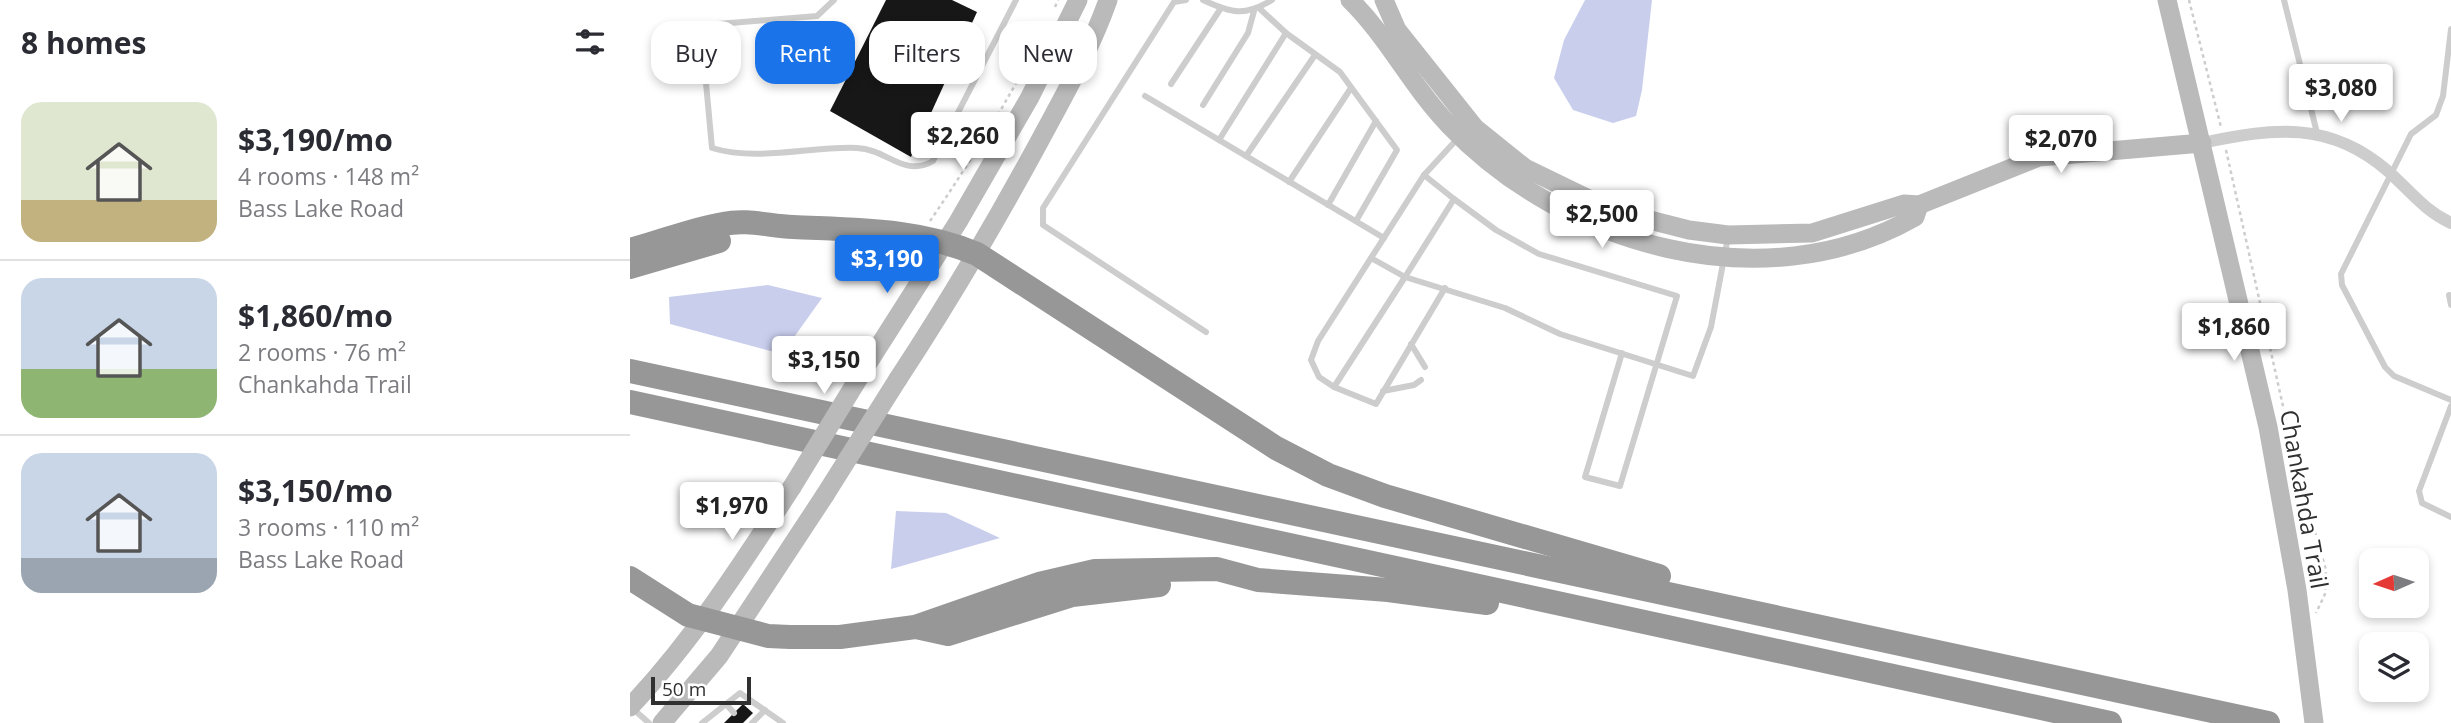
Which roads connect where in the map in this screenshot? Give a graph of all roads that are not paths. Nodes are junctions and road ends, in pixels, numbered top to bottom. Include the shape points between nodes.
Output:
1 (834, 0) edge
2 (1016, 0) edge
3 (1079, 0) edge
4 (1108, 0) edge
5 (1186, 0) edge
6 (1203, 0) edge
7 (1272, 0) edge
8 (1350, 0) edge
9 (1384, 0) edge
10 (2167, 0) edge
11 (2284, 0) edge
12 (1220, 8) junction
13 (1256, 10) junction
14 (2451, 29) edge
15 (1286, 33) junction
16 (1315, 55) junction
17 (1171, 84) dead end
18 (1351, 88) junction
19 (1145, 96) dead end
20 (1203, 105) dead end
21 (1376, 121) junction
22 (1466, 130) junction
23 (2317, 133) junction
24 (1219, 140) junction
25 (2202, 144) junction
26 (1246, 156) junction
27 (2392, 174) junction
28 (1424, 175) junction
29 (1289, 182) junction
30 (1454, 200) junction
31 (1328, 205) junction
32 (1919, 205) junction
33 (1356, 221) junction
34 (2451, 223) edge
35 (788, 227) junction
36 (1728, 235) junction
37 (1384, 238) junction
38 (946, 241) junction
39 (630, 250) edge
40 (977, 254) junction
41 (1724, 257) junction
42 (1371, 258) junction
43 (630, 267) edge
44 (1405, 277) junction
45 (1445, 288) junction
46 (2449, 295) dead end
47 (2451, 305) edge
48 (1206, 332) dead end
49 (1411, 344) junction
50 (1622, 354) junction
51 (1656, 365) junction
52 (1425, 367) dead end
53 (630, 371) edge
54 (1421, 380) dead end
55 (1334, 387) junction
56 (1383, 391) junction
57 (2451, 400) edge
58 (630, 401) edge
59 (2451, 406) edge
60 (2451, 517) edge
61 (630, 578) edge
62 (1754, 612) junction
63 (703, 619) junction
64 (738, 627) junction
65 (1737, 643) junction
66 (726, 704) junction
67 (630, 707) edge
68 (765, 710) junction
69 (734, 713) dead end
70 (713, 715) junction
71 (649, 723) edge
72 (662, 723) edge
73 (702, 723) edge
74 (720, 723) edge
75 (752, 723) edge
76 (783, 723) edge
77 (2110, 723) edge
78 (2268, 723) edge
79 (2314, 723) edge

1 - 2 lane via 817,16 705,25 702,40 712,148 733,154 860,148 911,169 924,166 937,154
3 - 38 street via 1030,97
4 - 40 street via 1089,48
5 - 48 lane via 1174,2 1043,208 1044,226
6 - 12 lane
7 - 13 lane
8 - 22 street via 1448,124
9 - 22 street via 1396,30
10 - 25 street, Chankahda Trail
11 - 23 lane
12 - 13 lane
12 - 17 lane
13 - 15 lane
13 - 20 lane via 1248,33
14 - 27 lane via 2444,96 2436,115 2411,134
15 - 16 lane
15 - 24 lane
16 - 18 lane via 1340,72
16 - 26 lane
18 - 21 lane
18 - 29 lane
19 - 24 lane
21 - 31 lane
21 - 33 lane via 1397,150
22 - 28 lane
22 - 36 street via 1525,168 1593,201 1689,230
22 - 41 street via 1536,197 1583,221 1629,239
23 - 25 street via 2263,131
23 - 27 street via 2357,150
24 - 26 lane
25 - 32 street via 2039,157
25 - 79 street, Chankahda Trail via 2268,427 2297,590
26 - 29 lane
27 - 34 street via 2420,204
27 - 57 lane via 2347,259 2342,285 2385,367 2394,376
28 - 30 lane
28 - 37 lane
29 - 31 lane
30 - 44 lane
30 - 51 lane via 1539,254 1677,296
31 - 33 lane
32 - 36 street via 1904,204 1812,233
32 - 41 street via 1915,217 1860,244 1805,254
33 - 37 lane
35 - 38 highway via 887,230
35 - 39 highway via 724,223
35 - 43 highway
36 - 41 lane
37 - 42 lane
38 - 40 highway
38 - 63 street, bridge
40 - 62 highway via 1276,448 1328,475 1385,496 1698,587
40 - 64 street, bridge
41 - 51 lane via 1711,327 1693,376
42 - 44 lane
42 - 55 lane via 1318,341 1311,360 1319,377
44 - 45 lane
44 - 55 lane
45 - 49 lane
45 - 50 lane
46 - 47 lane
49 - 52 lane
49 - 56 lane
50 - 51 lane
50 - 51 lane via 1585,477 1620,486
53 - 62 highway
54 - 56 lane
55 - 56 lane via 1376,404
58 - 65 highway
59 - 60 lane via 2418,491 2422,503
61 - 63 highway via 688,615
62 - 78 highway
63 - 64 highway
63 - 67 street
64 - 65 highway via 768,636 840,637 915,627 1039,584 1095,571 1217,569 1258,580 1388,590
64 - 72 street via 701,681
65 - 77 highway
66 - 68 lane via 740,693
66 - 69 lane
66 - 70 lane
67 - 71 lane
68 - 75 lane
68 - 76 lane
70 - 73 lane
70 - 74 lane

